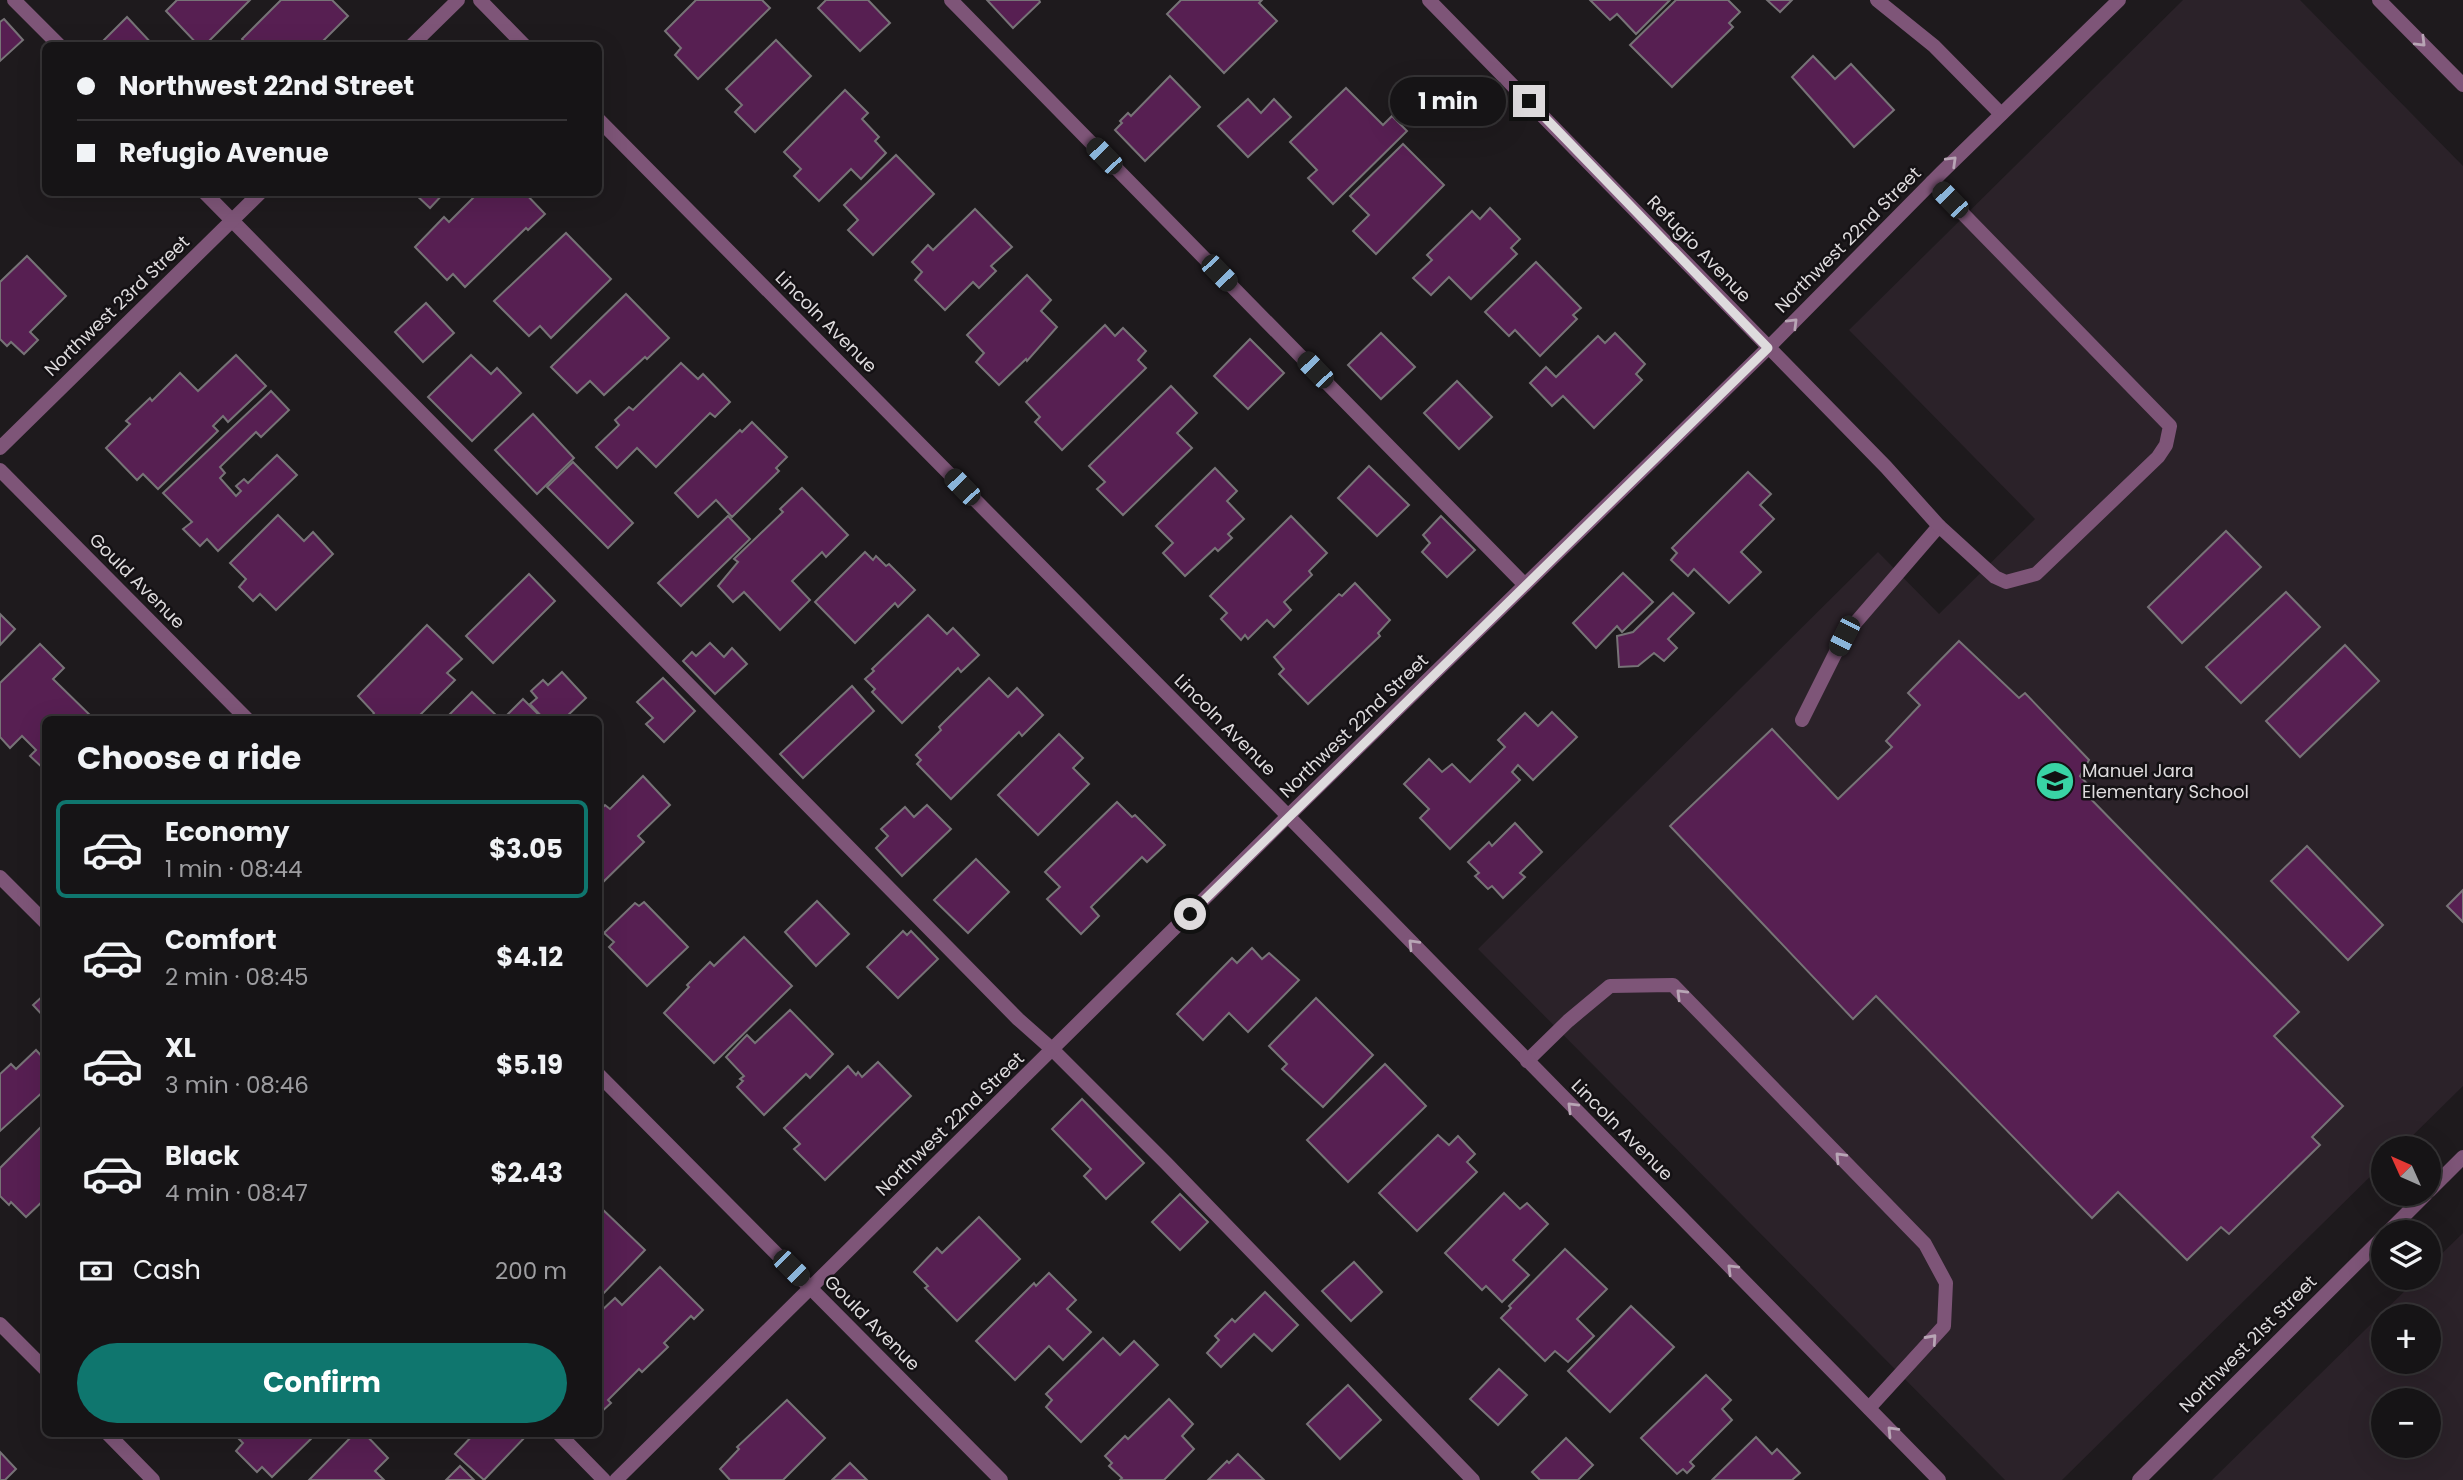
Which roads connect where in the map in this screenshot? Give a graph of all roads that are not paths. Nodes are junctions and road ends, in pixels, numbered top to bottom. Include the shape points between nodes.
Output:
1 (14, 0) edge
2 (458, 0) edge
3 (480, 0) edge
4 (951, 0) edge
5 (1429, 0) edge
6 (1877, 0) edge
7 (2119, 0) edge
8 (2379, 0) edge
9 (56, 42) edge
10 (415, 42) edge
11 (521, 42) edge
12 (2463, 85) edge
13 (2001, 114) junction
14 (602, 123) edge
15 (1932, 182) junction
16 (208, 196) edge
17 (257, 196) edge
18 (231, 222) junction
19 (1768, 348) junction
20 (0, 448) edge
21 (0, 470) edge
22 (1939, 526) junction
23 (1525, 585) junction
24 (244, 716) edge
25 (1802, 720) dead end
26 (1288, 816) junction
27 (0, 877) edge
28 (42, 919) edge
29 (1053, 1050) junction
30 (1527, 1061) junction
31 (602, 1078) edge
32 (2460, 1164) edge
33 (2441, 1181) edge
34 (2414, 1206) edge
35 (2400, 1220) edge
36 (2371, 1249) edge
37 (810, 1288) junction
38 (0, 1324) edge
39 (42, 1366) edge
40 (1869, 1408) junction
41 (111, 1437) edge
42 (562, 1437) edge
43 (153, 1480) edge
44 (604, 1480) edge
45 (616, 1480) edge
46 (1001, 1480) edge
47 (1473, 1480) edge
48 (1939, 1480) edge
49 (2139, 1480) edge

1 - 9 street
2 - 10 street
3 - 11 street
4 - 23 street
5 - 19 street, Refugio Avenue
6 - 13 street via 1934,46
7 - 13 street, Northwest 22nd Street
8 -> 12 street
15 -> 13 street, Northwest 22nd Street
14 - 26 street, Lincoln Avenue
19 -> 15 street, Northwest 22nd Street
15 - 22 street, Refugio Avenue via 2170,426 2158,457 2036,574 2006,582 1995,577
16 - 18 street
17 - 18 street, Northwest 23rd Street
18 - 20 street, Northwest 23rd Street
18 - 29 street
19 - 22 street, Refugio Avenue
19 - 23 street, Northwest 22nd Street
21 - 24 street, Gould Avenue
22 - 25 street via 1844,636
23 - 26 street, Northwest 22nd Street
26 - 29 street, Northwest 22nd Street
30 -> 26 street, Lincoln Avenue
27 - 28 street
29 - 37 street, Northwest 22nd Street
29 - 47 street
40 -> 30 street, Lincoln Avenue
40 -> 30 street via 1944,1325 1946,1283 1925,1244 1672,985 1610,986
31 - 37 street, Gould Avenue
32 - 33 street
34 - 35 street
36 - 49 street, Northwest 21st Street
37 - 45 street, Northwest 22nd Street
37 - 46 street, Gould Avenue
38 - 39 street
48 -> 40 street, Lincoln Avenue
41 - 43 street
42 - 44 street

